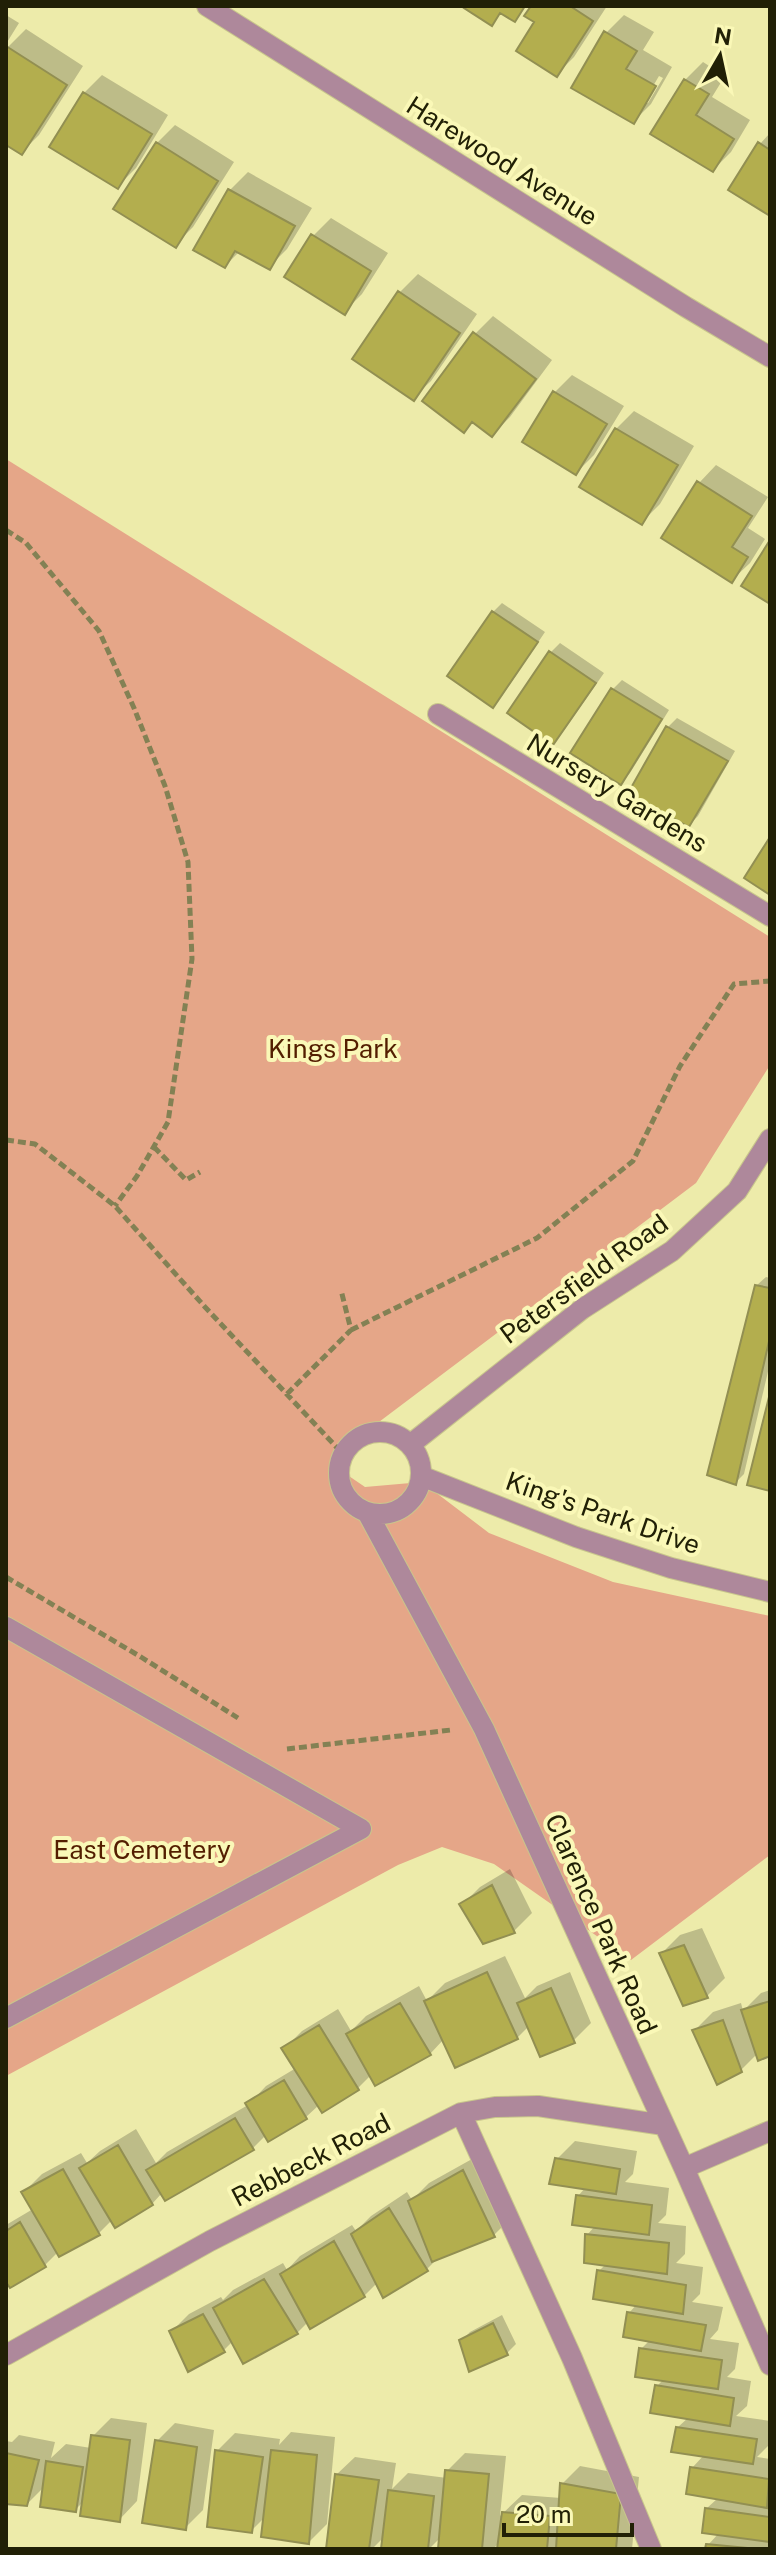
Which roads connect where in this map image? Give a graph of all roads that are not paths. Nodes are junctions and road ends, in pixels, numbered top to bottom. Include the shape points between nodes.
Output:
1 (207, 6) edge
2 (770, 357) edge
3 (438, 714) dead end
4 (770, 916) edge
5 (770, 1139) edge
6 (411, 1444) junction
7 (421, 1476) junction
8 (367, 1512) junction
9 (770, 1592) edge
10 (6, 1627) edge
11 (6, 2018) edge
12 (461, 2113) junction
13 (664, 2125) junction
14 (770, 2131) edge
15 (684, 2168) junction
16 (6, 2355) edge
17 (770, 2365) edge
18 (651, 2549) edge

1 - 2 street, Harewood Avenue
3 - 4 street, Nursery Gardens
5 - 6 street, Petersfield Road via 737,1191 672,1251 582,1309
6 - 7 street
6 - 8 street via 392,1432 377,1431 363,1434 342,1453 338,1482 354,1506
7 - 8 street via 410,1502 384,1514
7 - 9 street, King's Park Drive via 589,1541
8 - 13 street, Clarence Park Road via 484,1729
10 - 11 street via 361,1829
12 - 13 street, Rebbeck Road via 538,2106
12 - 16 street, Rebbeck Road via 210,2241
12 - 18 street
13 - 15 street, Clarence Park Road
14 - 15 street
15 - 17 street, Clarence Park Road

